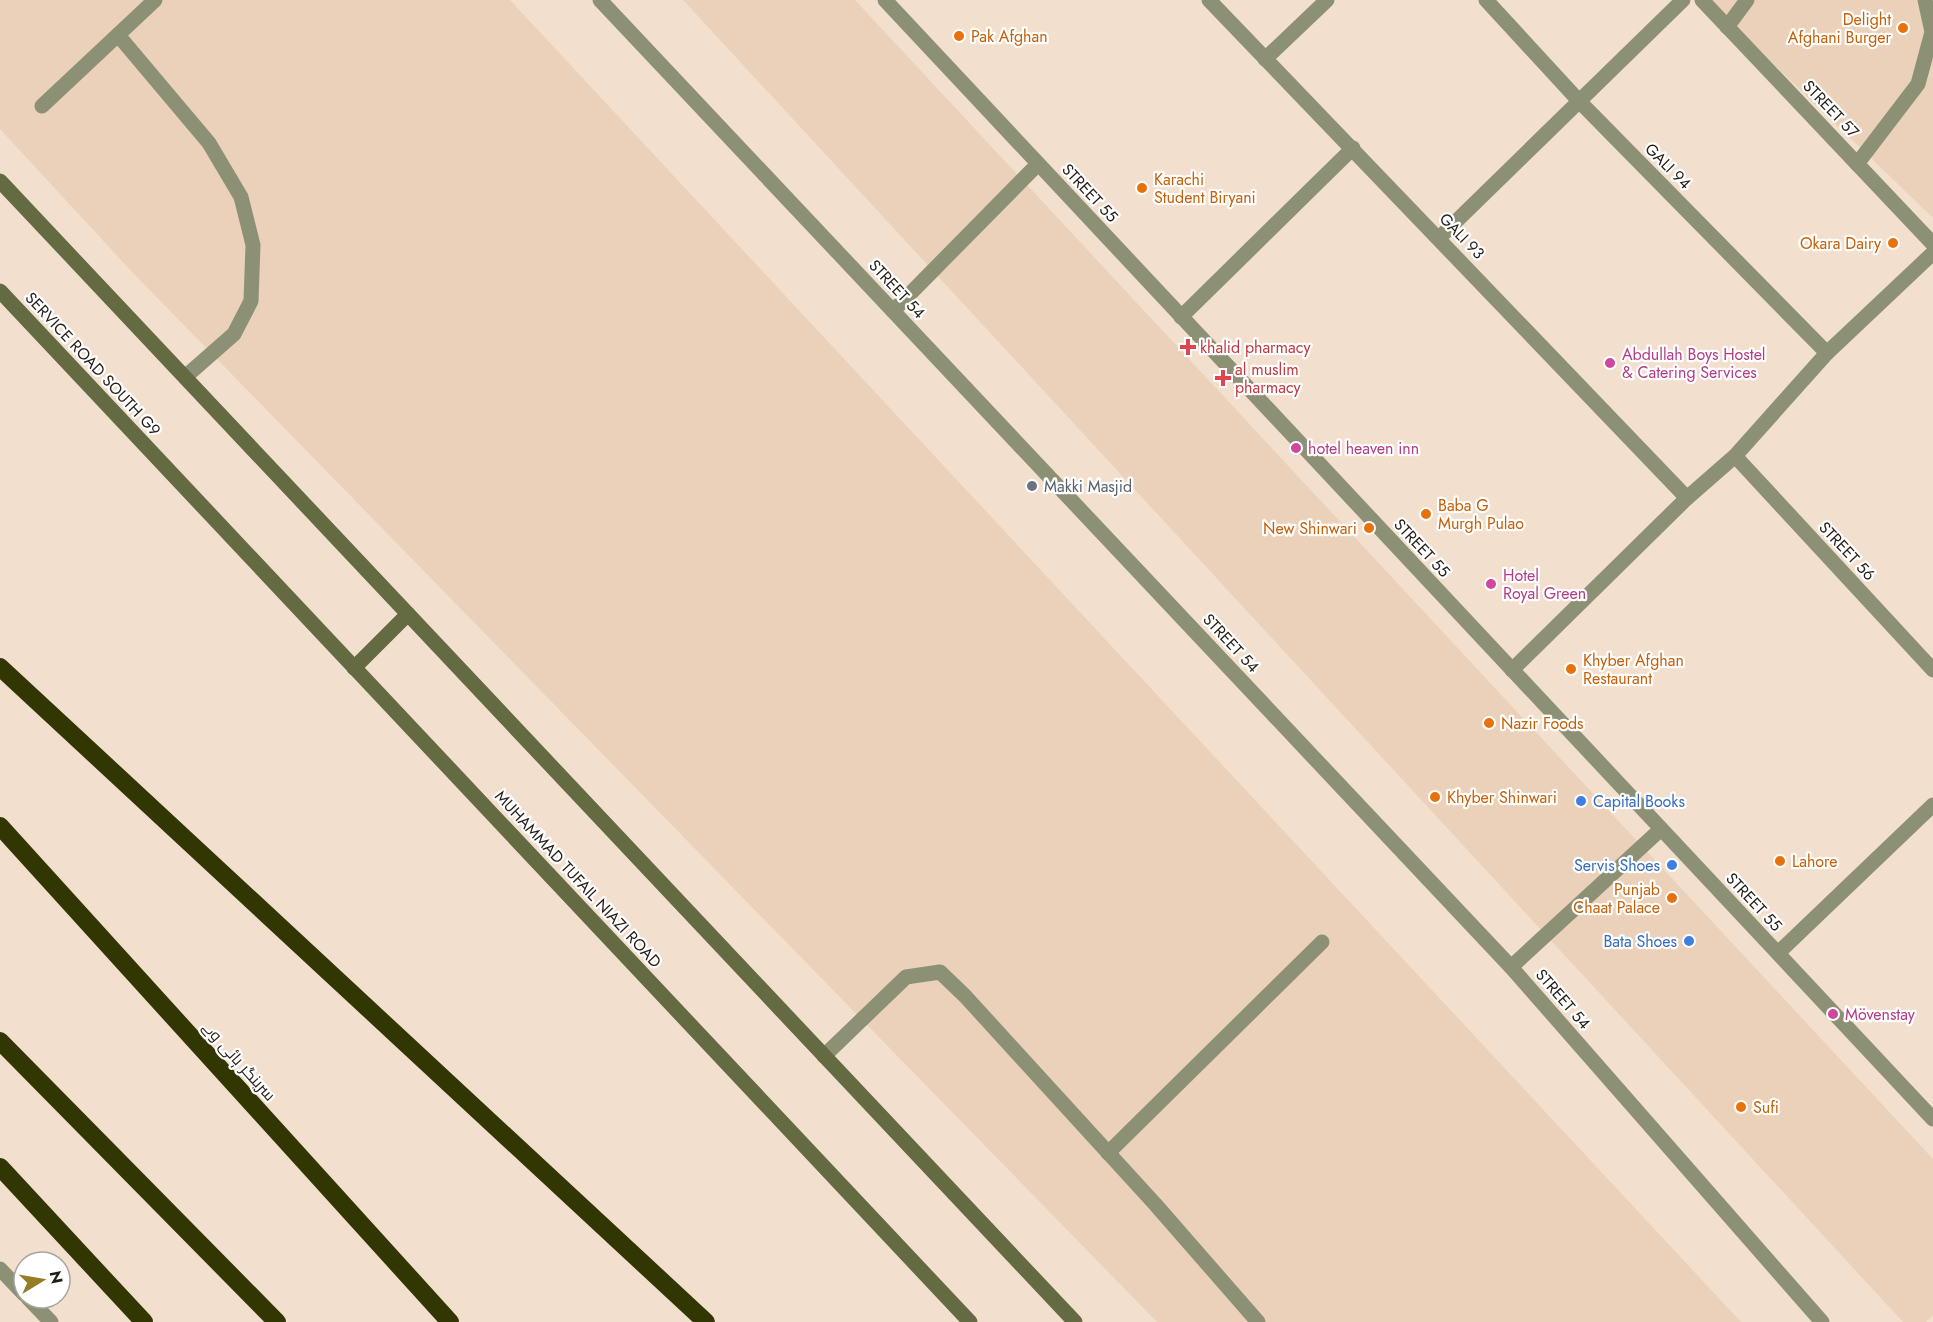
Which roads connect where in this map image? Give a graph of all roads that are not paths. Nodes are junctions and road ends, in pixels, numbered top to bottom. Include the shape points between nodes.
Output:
1 (155, 0) edge
2 (600, 0) edge
3 (885, 0) edge
4 (1209, 0) edge
5 (1328, 0) edge
6 (1486, 0) edge
7 (1683, 0) edge
8 (1702, 0) edge
9 (1747, 0) edge
10 (1925, 0) edge
11 (1727, 27) junction
12 (118, 34) junction
13 (1265, 58) junction
14 (1579, 101) junction
15 (42, 106) dead end
16 (1353, 148) junction
17 (1038, 164) junction
18 (1857, 164) junction
19 (0, 181) edge
20 (1439, 238) junction
21 (1933, 244) edge
22 (1933, 253) edge
23 (0, 291) edge
24 (893, 311) junction
25 (1181, 317) junction
26 (1827, 353) junction
27 (185, 377) junction
28 (1735, 456) junction
29 (160, 461) joint
30 (1687, 498) junction
31 (408, 614) junction
32 (0, 667) edge
33 (354, 668) junction
34 (1512, 670) junction
35 (1933, 670) edge
36 (1933, 805) edge
37 (0, 826) edge
38 (1661, 829) junction
39 (1322, 942) dead end
40 (1778, 953) junction
41 (1511, 967) junction
42 (0, 1041) edge
43 (824, 1056) junction
44 (1933, 1119) edge
45 (1108, 1153) junction
46 (0, 1167) edge
47 (0, 1269) edge
48 (12, 1282) edge
49 (40, 1310) edge
50 (51, 1322) edge
51 (144, 1322) edge
52 (277, 1322) edge
53 (450, 1322) edge
54 (706, 1322) edge
55 (970, 1322) edge
56 (1075, 1322) edge
57 (1258, 1322) edge
58 (1822, 1322) edge

1 - 12 street
2 - 24 street, STREET 54
3 - 17 street, STREET 55
4 - 13 street, GALI 93
5 - 13 street
6 - 14 street, GALI 94
7 - 14 street
8 - 11 street, STREET 57
9 - 11 street
10 - 18 street via 1932,32 1918,84
11 - 18 street, STREET 57
12 - 15 street
12 - 27 street via 210,143 241,197 253,245 250,301 234,333
13 - 16 street, GALI 93
14 - 20 street
14 - 26 street, GALI 94
16 - 20 street, GALI 93
16 - 25 street
17 - 24 street
17 - 25 street, STREET 55
18 - 21 street, STREET 57
19 - 27 main road
20 - 30 street, GALI 93
22 - 26 street
23 - 29 main road, SERVICE ROAD SOUTH G9
24 - 41 street, STREET 54
25 - 34 street, STREET 55
26 - 28 street
27 - 31 main road
28 - 30 street
28 - 35 street, STREET 56
29 - 33 main road, MUHAMMAD TUFAIL NIAZI ROAD
30 - 34 street
31 - 33 main road
31 - 43 main road
32 - 54 highway
33 - 55 main road, MUHAMMAD TUFAIL NIAZI ROAD
34 - 38 street, STREET 55
36 - 40 street
37 - 53 highway, سرینگر ہائی وے
38 - 40 street, STREET 55
38 - 41 street
39 - 45 street
40 - 44 street, STREET 55
41 - 58 street, STREET 54
42 - 52 highway
43 - 45 street via 906,977 940,972
43 - 56 main road
45 - 57 street
46 - 51 highway
47 - 48 street
49 - 50 street

